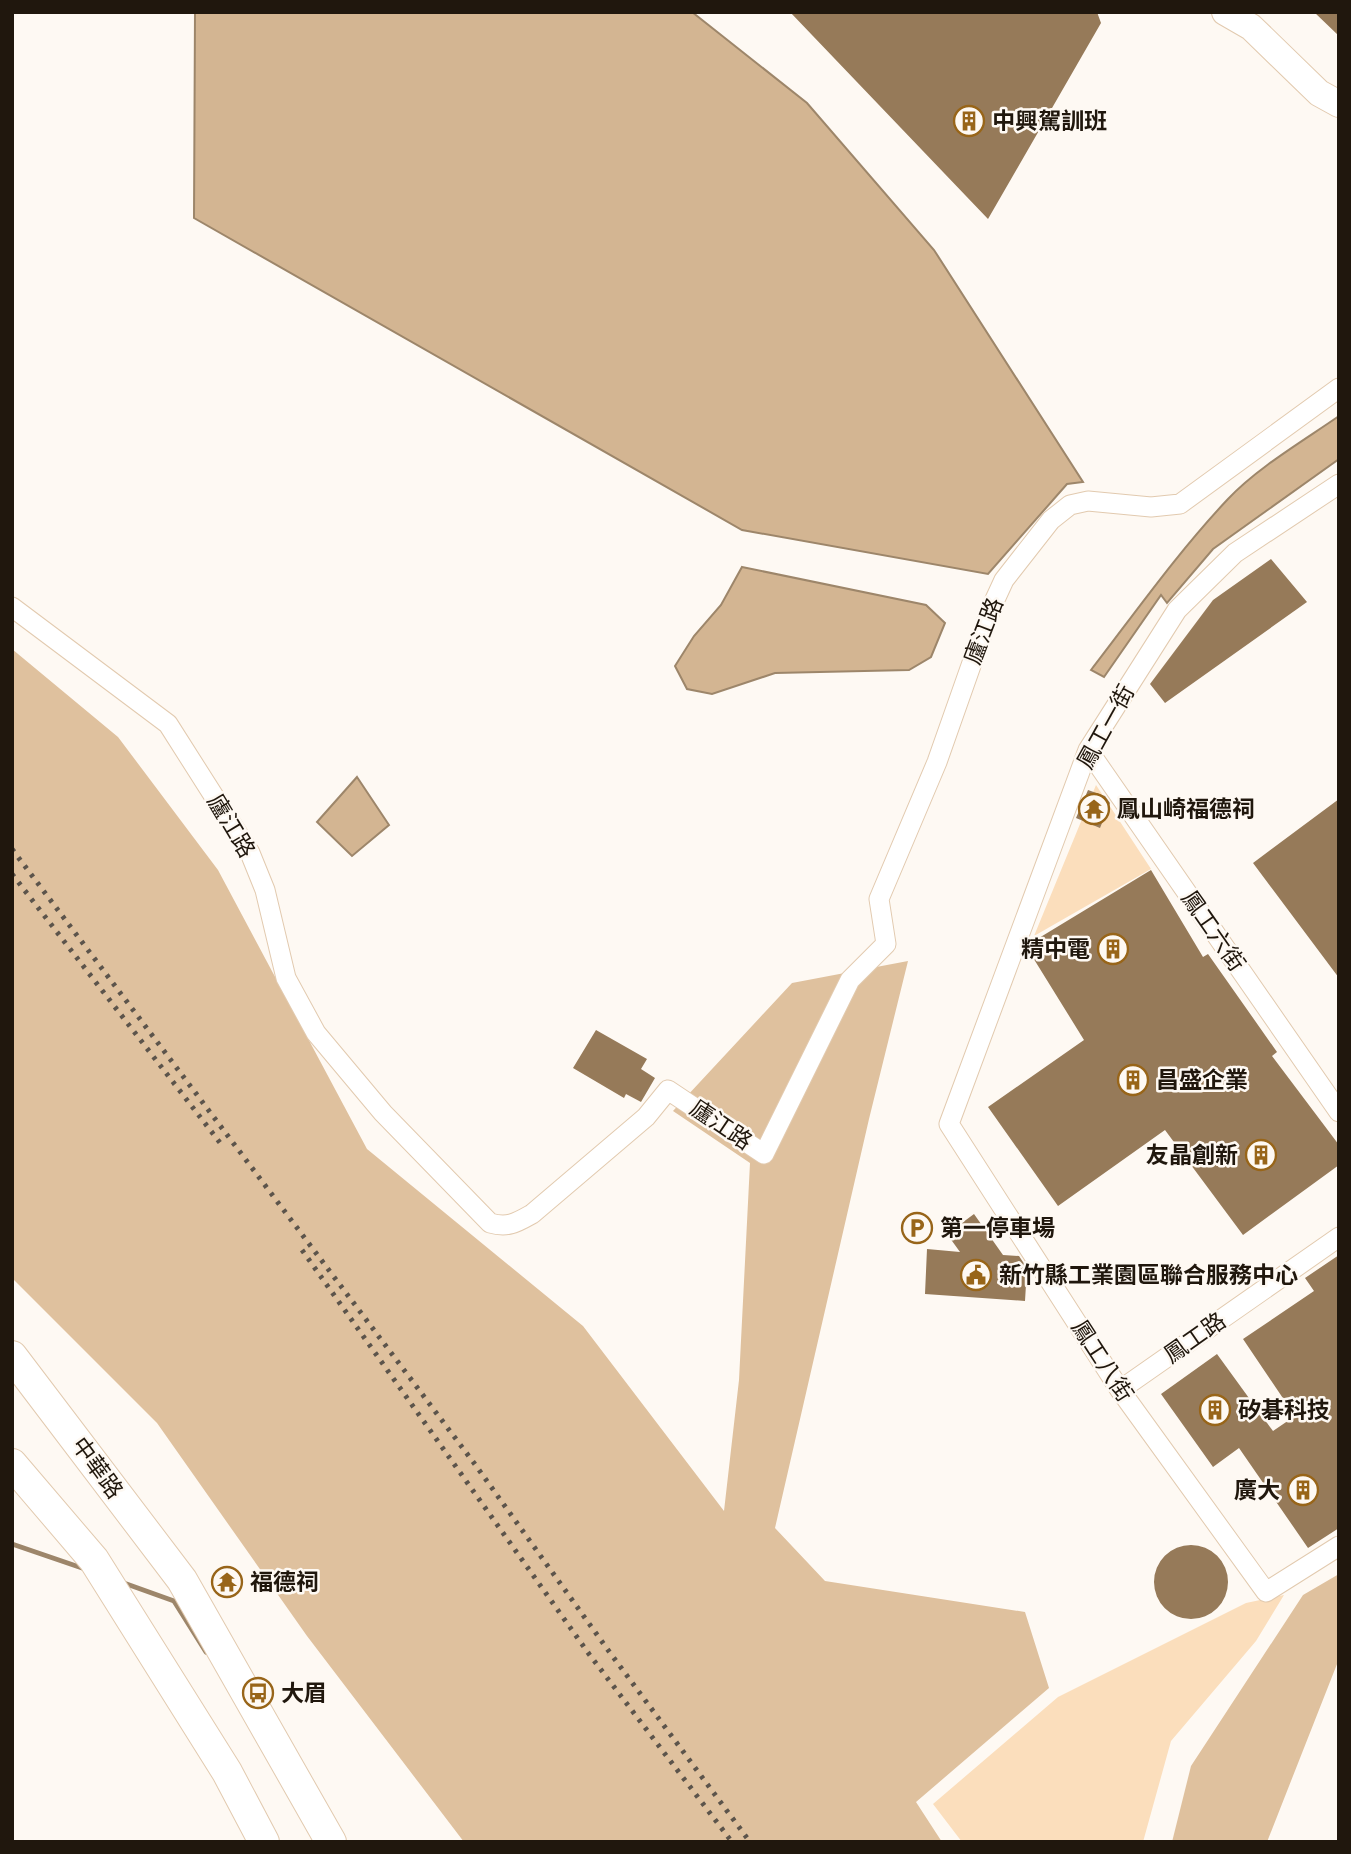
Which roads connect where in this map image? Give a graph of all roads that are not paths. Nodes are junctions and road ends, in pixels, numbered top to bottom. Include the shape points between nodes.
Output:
1 (1225, 12) edge
2 (1339, 104) edge
3 (1339, 388) edge
4 (1339, 484) edge
5 (12, 607) edge
6 (1088, 750) junction
7 (1339, 1112) edge
8 (949, 1124) joint
9 (1339, 1237) edge
10 (12, 1356) edge
11 (1120, 1390) junction
12 (12, 1464) edge
13 (1339, 1546) edge
14 (264, 1842) edge
15 (331, 1842) edge

1 - 2 street via 1251,27 1319,93
3 - 5 street, 廬江路 via 1180,504 1151,507 1088,501 1070,505 1051,520 1004,580 937,762 879,899 886,944 850,980 764,1154 668,1090 646,1117 532,1214 502,1227 490,1223 383,1113 316,1033 286,978 265,890 250,853 168,724
4 - 6 street, 鳳工一街 via 1235,553 1177,610
6 - 7 street, 鳳工六街
6 - 8 street, 鳳工一街
8 - 11 street, 鳳工八街
9 - 11 street, 鳳工路
10 - 15 main road, 中華路 via 183,1580
11 - 13 street, 鳳工八街 via 1266,1592
12 - 14 main road via 94,1560 227,1772

